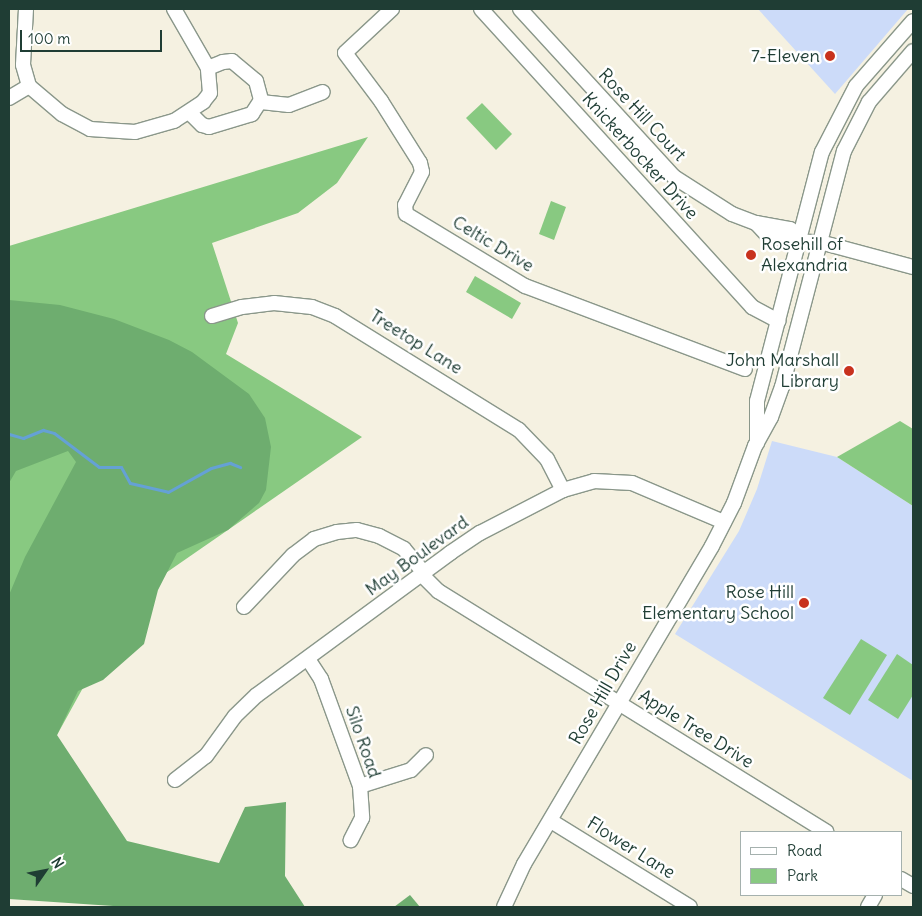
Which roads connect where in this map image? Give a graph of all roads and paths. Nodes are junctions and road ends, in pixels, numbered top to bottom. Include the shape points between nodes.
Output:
1 (26, 9) edge
2 (174, 9) edge
3 (392, 9) edge
4 (481, 9) edge
5 (520, 9) edge
6 (913, 22) edge
7 (913, 52) edge
8 (208, 68) junction
9 (29, 86) junction
10 (323, 92) dead end
11 (9, 98) edge
12 (261, 102) junction
13 (190, 113) junction
14 (809, 241) junction
15 (913, 267) edge
16 (212, 316) dead end
17 (778, 321) junction
18 (745, 369) dead end
19 (756, 443) junction
20 (563, 490) junction
21 (724, 522) junction
22 (423, 574) junction
23 (244, 607) dead end
24 (308, 659) junction
25 (619, 704) junction
26 (426, 755) dead end
27 (175, 780) dead end
28 (360, 786) junction
29 (551, 820) junction
30 (824, 831) edge
31 (351, 840) dead end
32 (902, 879) edge
33 (913, 886) edge
34 (874, 896) edge
35 (504, 907) edge
36 (690, 907) edge
37 (868, 907) edge

1 - 9 street via 23,65
2 - 8 street
3 - 18 street, Celtic Drive via 347,50 346,57 381,101 420,163 422,172 405,205 406,214 525,286
4 - 17 street, Knickerbocker Drive via 752,307
5 - 14 street, Rose Hill Court via 665,170 707,199 756,223 790,229
6 - 14 street, Rose Hill Drive via 848,97 822,152
7 - 14 street, Rose Hill Drive via 869,102 853,130
8 - 12 street via 232,61 256,81
8 - 13 street via 210,93
9 - 11 street
9 - 13 street via 62,114 90,129 135,132
10 - 12 street via 289,105
12 - 13 street via 252,114 209,127 202,125
14 - 15 street, Rose Hill Court
14 - 17 street, Rose Hill Drive
14 - 19 street, Rose Hill Drive via 782,387 771,417
16 - 20 street, Treetop Lane via 242,306 274,303 312,307 335,316 519,430 547,459
17 - 19 street, Rose Hill Drive via 757,401
19 - 21 street, Rose Hill Drive
20 - 21 street, May Boulevard via 594,481 632,483
20 - 22 street, May Boulevard via 480,533
21 - 25 street, Rose Hill Drive
22 - 23 street, Apple Tree Drive via 404,549 379,536 356,530 337,532 314,539 293,555
22 - 24 street, May Boulevard
22 - 25 street, Apple Tree Drive via 438,591
24 - 27 street, May Boulevard via 245,706 206,756
24 - 28 street, Silo Road via 321,678
25 - 29 street, Rose Hill Drive
25 - 30 street, Apple Tree Drive
26 - 28 street via 411,770
28 - 31 street, Silo Road via 362,818
29 - 35 street, Rose Hill Drive
29 - 36 street, Flower Lane
32 - 33 street
34 - 37 street

